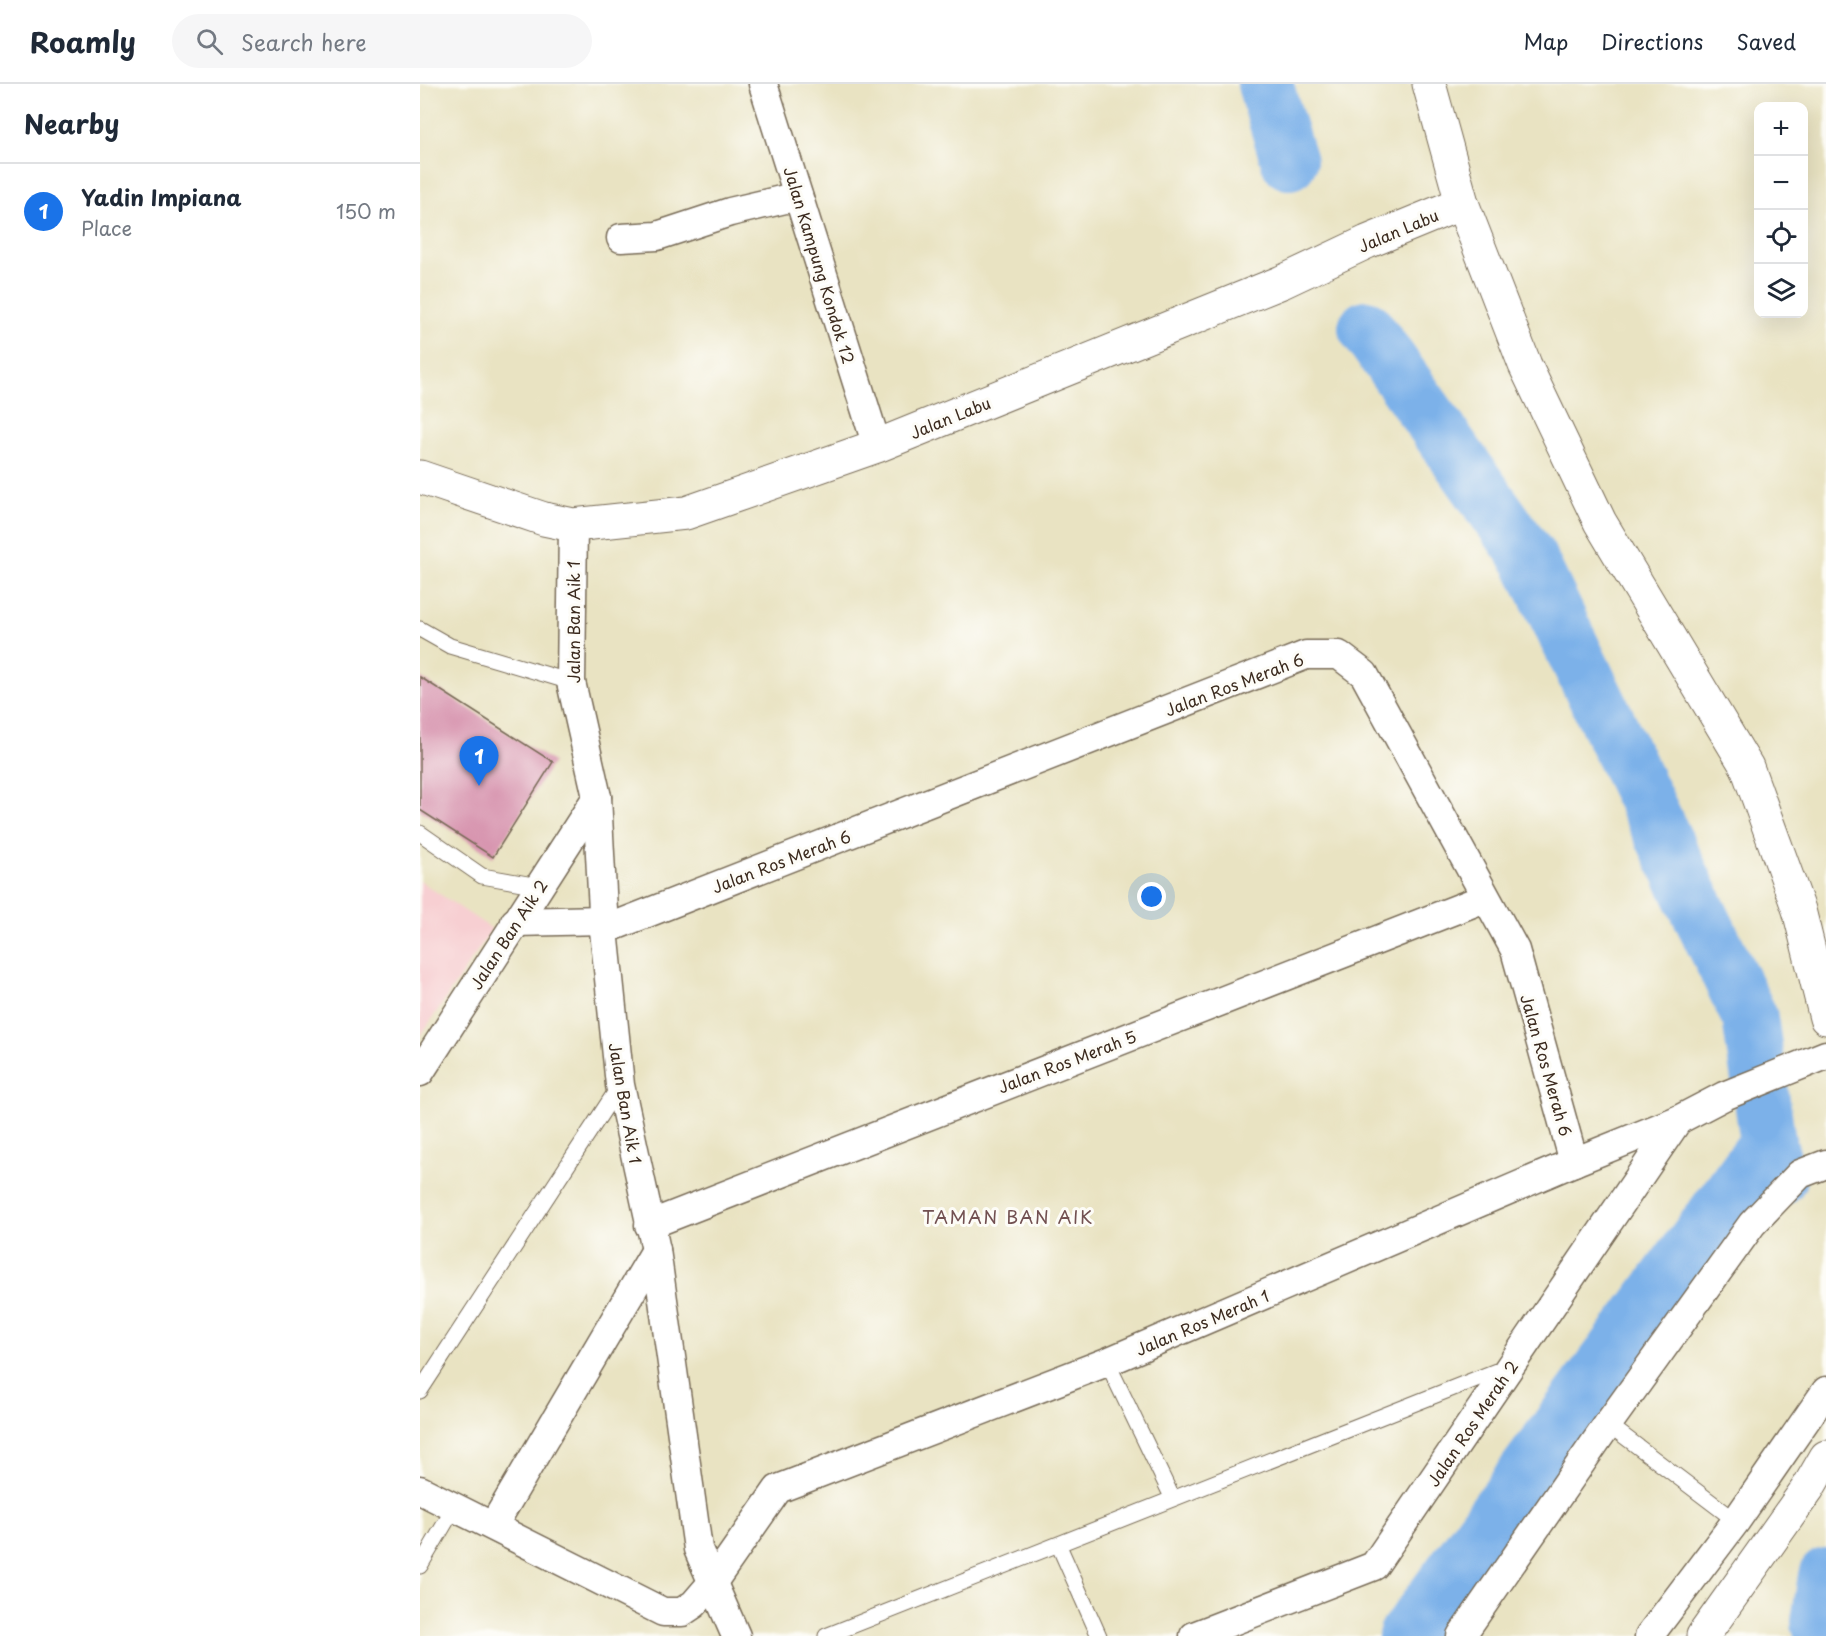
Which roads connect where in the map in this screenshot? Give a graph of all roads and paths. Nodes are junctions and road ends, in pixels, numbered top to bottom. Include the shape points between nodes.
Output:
1 (764, 84) edge
2 (1429, 84) edge
3 (798, 196) junction
4 (1462, 203) junction
5 (621, 238) dead end
6 (877, 447) junction
7 (420, 477) edge
8 (573, 525) junction
9 (420, 629) edge
10 (571, 682) junction
11 (597, 797) junction
12 (420, 833) edge
13 (539, 886) junction
14 (1485, 898) junction
15 (515, 922) junction
16 (604, 925) junction
17 (1826, 1018) edge
18 (1826, 1055) edge
19 (420, 1072) edge
20 (620, 1085) junction
21 (1678, 1120) junction
22 (1575, 1161) junction
23 (1826, 1164) edge
24 (652, 1237) junction
25 (1107, 1362) junction
26 (1511, 1365) junction
27 (420, 1391) edge
28 (1821, 1399) edge
29 (1608, 1424) junction
30 (1826, 1457) edge
31 (420, 1491) edge
32 (1172, 1497) junction
33 (454, 1508) junction
34 (1736, 1521) junction
35 (493, 1526) junction
36 (1059, 1546) junction
37 (420, 1566) edge
38 (713, 1582) junction
39 (736, 1636) edge
40 (826, 1636) edge
41 (1099, 1636) edge
42 (1194, 1636) edge
43 (1461, 1636) edge
44 (1649, 1636) edge
45 (1703, 1636) edge

1 - 3 street, Jalan Kampung Kondok 12
2 - 4 main road
3 - 5 street via 730,212 657,236
3 - 6 street, Jalan Kampung Kondok 12
4 - 6 main road, Jalan Labu via 1282,282
4 - 17 main road via 1526,365 1600,522 1747,767 1799,910
6 - 8 main road, Jalan Labu via 686,513
7 - 8 main road, Jalan Labu
8 - 10 street, Jalan Ban Aik 1
9 - 10 lane via 450,646
10 - 11 street, Jalan Ban Aik 1
11 - 13 street, Jalan Ban Aik 2
11 - 16 street, Jalan Ban Aik 1
12 - 13 lane via 482,876
13 - 15 street, Jalan Ban Aik 2
14 - 16 street, Jalan Ros Merah 6 via 1364,674 1339,655 1306,655
14 - 22 street, Jalan Ros Merah 6 via 1515,950
14 - 24 street, Jalan Ros Merah 5
15 - 16 street
15 - 19 street, Jalan Ban Aik 2
16 - 20 street, Jalan Ban Aik 1
18 - 21 street, Jalan Ros Merah 1 via 1724,1096
20 - 24 street, Jalan Ban Aik 1
20 - 27 lane
21 - 22 street, Jalan Ros Merah 1
21 - 26 street, Jalan Ros Merah 2
22 - 25 street, Jalan Ros Merah 1
23 - 29 street via 1800,1174 1752,1224
24 - 35 street
24 - 38 street, Jalan Ban Aik 1 via 698,1549
25 - 32 lane
25 - 38 street, Jalan Ros Merah 1 via 778,1489
26 - 32 lane
26 - 42 street, Jalan Ros Merah 2 via 1374,1566
28 - 34 street
29 - 34 lane
29 - 43 street
30 - 45 main road
31 - 33 street, Jalan Ros Merah 1
32 - 36 lane
33 - 35 street, Jalan Ros Merah 1
33 - 37 lane
34 - 44 street
35 - 38 street, Jalan Ros Merah 1 via 663,1612 682,1612
36 - 40 lane
36 - 41 lane
38 - 39 street, Jalan Ban Aik 1

